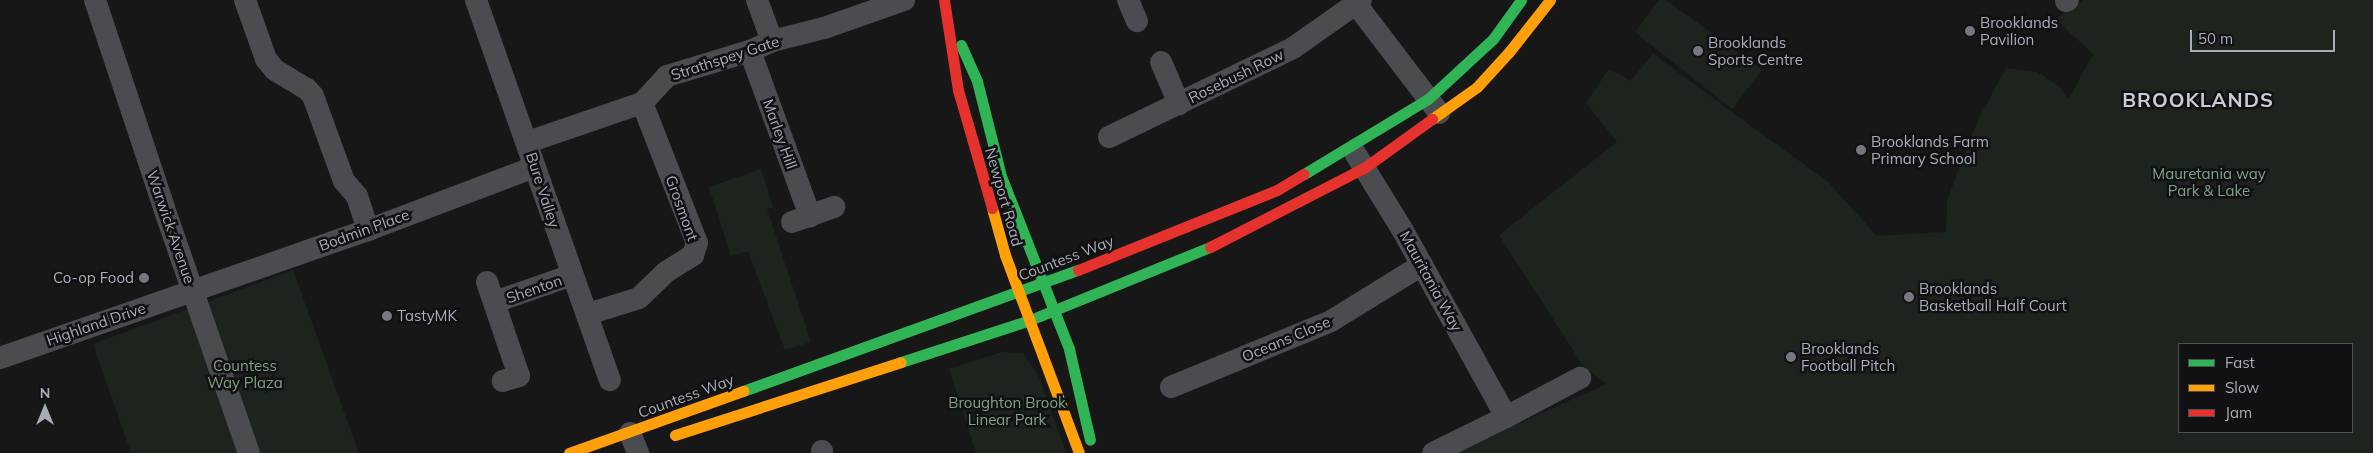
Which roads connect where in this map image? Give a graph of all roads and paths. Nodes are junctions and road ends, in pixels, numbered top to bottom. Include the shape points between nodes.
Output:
1 (95, 0) edge
2 (246, 0) edge
3 (476, 0) edge
4 (757, 0) edge
5 (904, 0) edge
6 (944, 0) edge
7 (1128, 0) edge
8 (1521, 0) edge
9 (1550, 0) edge
10 (1357, 1) edge
11 (947, 13) junction
12 (1137, 21) dead end
13 (772, 41) junction
14 (750, 51) junction
15 (1161, 62) dead end
16 (642, 103) junction
17 (1179, 104) junction
18 (1434, 107) junction
19 (1109, 137) dead end
20 (528, 142) junction
21 (1351, 147) junction
22 (535, 167) junction
23 (1364, 168) junction
24 (834, 207) dead end
25 (368, 230) junction
26 (1422, 265) junction
27 (572, 275) junction
28 (1042, 282) junction
29 (193, 291) junction
30 (1019, 292) junction
31 (1054, 311) junction
32 (588, 314) junction
33 (1030, 320) junction
34 (0, 358) edge
35 (1580, 378) dead end
36 (610, 380) dead end
37 (503, 382) dead end
38 (1171, 387) dead end
39 (1506, 417) junction
40 (664, 439) dead end
41 (634, 446) edge
42 (249, 453) edge
43 (569, 453) edge
44 (1079, 453) edge
45 (1093, 453) edge
46 (1433, 453) edge

1 - 29 street, Warwick Avenue
2 - 25 street via 266,60 313,96 344,181 357,196
3 - 20 street, Bure Valley
4 - 13 street
5 - 13 street, Strathspey Gate via 824,28
6 - 11 street, Newport Road
7 - 12 street
8 - 18 street, Countess Way via 1493,40
9 - 18 street via 1477,86
10 - 17 street, Rosebush Row via 1293,48
10 - 18 street
11 - 28 street via 977,81 1001,176
11 - 30 street, Newport Road via 958,90 1005,255
13 - 14 street, Strathspey Gate
14 - 16 street, Strathspey Gate via 667,76
14 - 24 street, Marley Hill via 801,219
15 - 17 street
16 - 20 street, Strathspey Gate
16 - 32 street, Grosmont via 697,243 693,255 666,272 639,298
17 - 19 street, Rosebush Row
18 - 21 street, Countess Way
18 - 23 street
20 - 22 street, Bure Valley
21 - 23 street, Mauritania Way
21 - 28 street, Countess Way via 1277,190 1095,264
22 - 25 street, Bodmin Place
22 - 27 street, Bure Valley
23 - 26 street, Mauritania Way
23 - 31 street via 1227,240
25 - 29 street, Bodmin Place
26 - 38 street, Oceans Close via 1330,321
26 - 39 street, Mauritania Way
27 - 32 street, Bure Valley
27 - 37 street, Shenton via 491,292 519,376
28 - 30 street, Countess Way
28 - 31 street
29 - 34 street, Highland Drive
29 - 42 street, Warwick Avenue
30 - 33 street, Newport Road
30 - 41 street, Countess Way
31 - 33 street
31 - 45 street via 1069,349
32 - 36 street, Bure Valley
33 - 40 street
33 - 44 street, Newport Road
35 - 39 street
39 - 46 street
41 - 43 street, Countess Way

